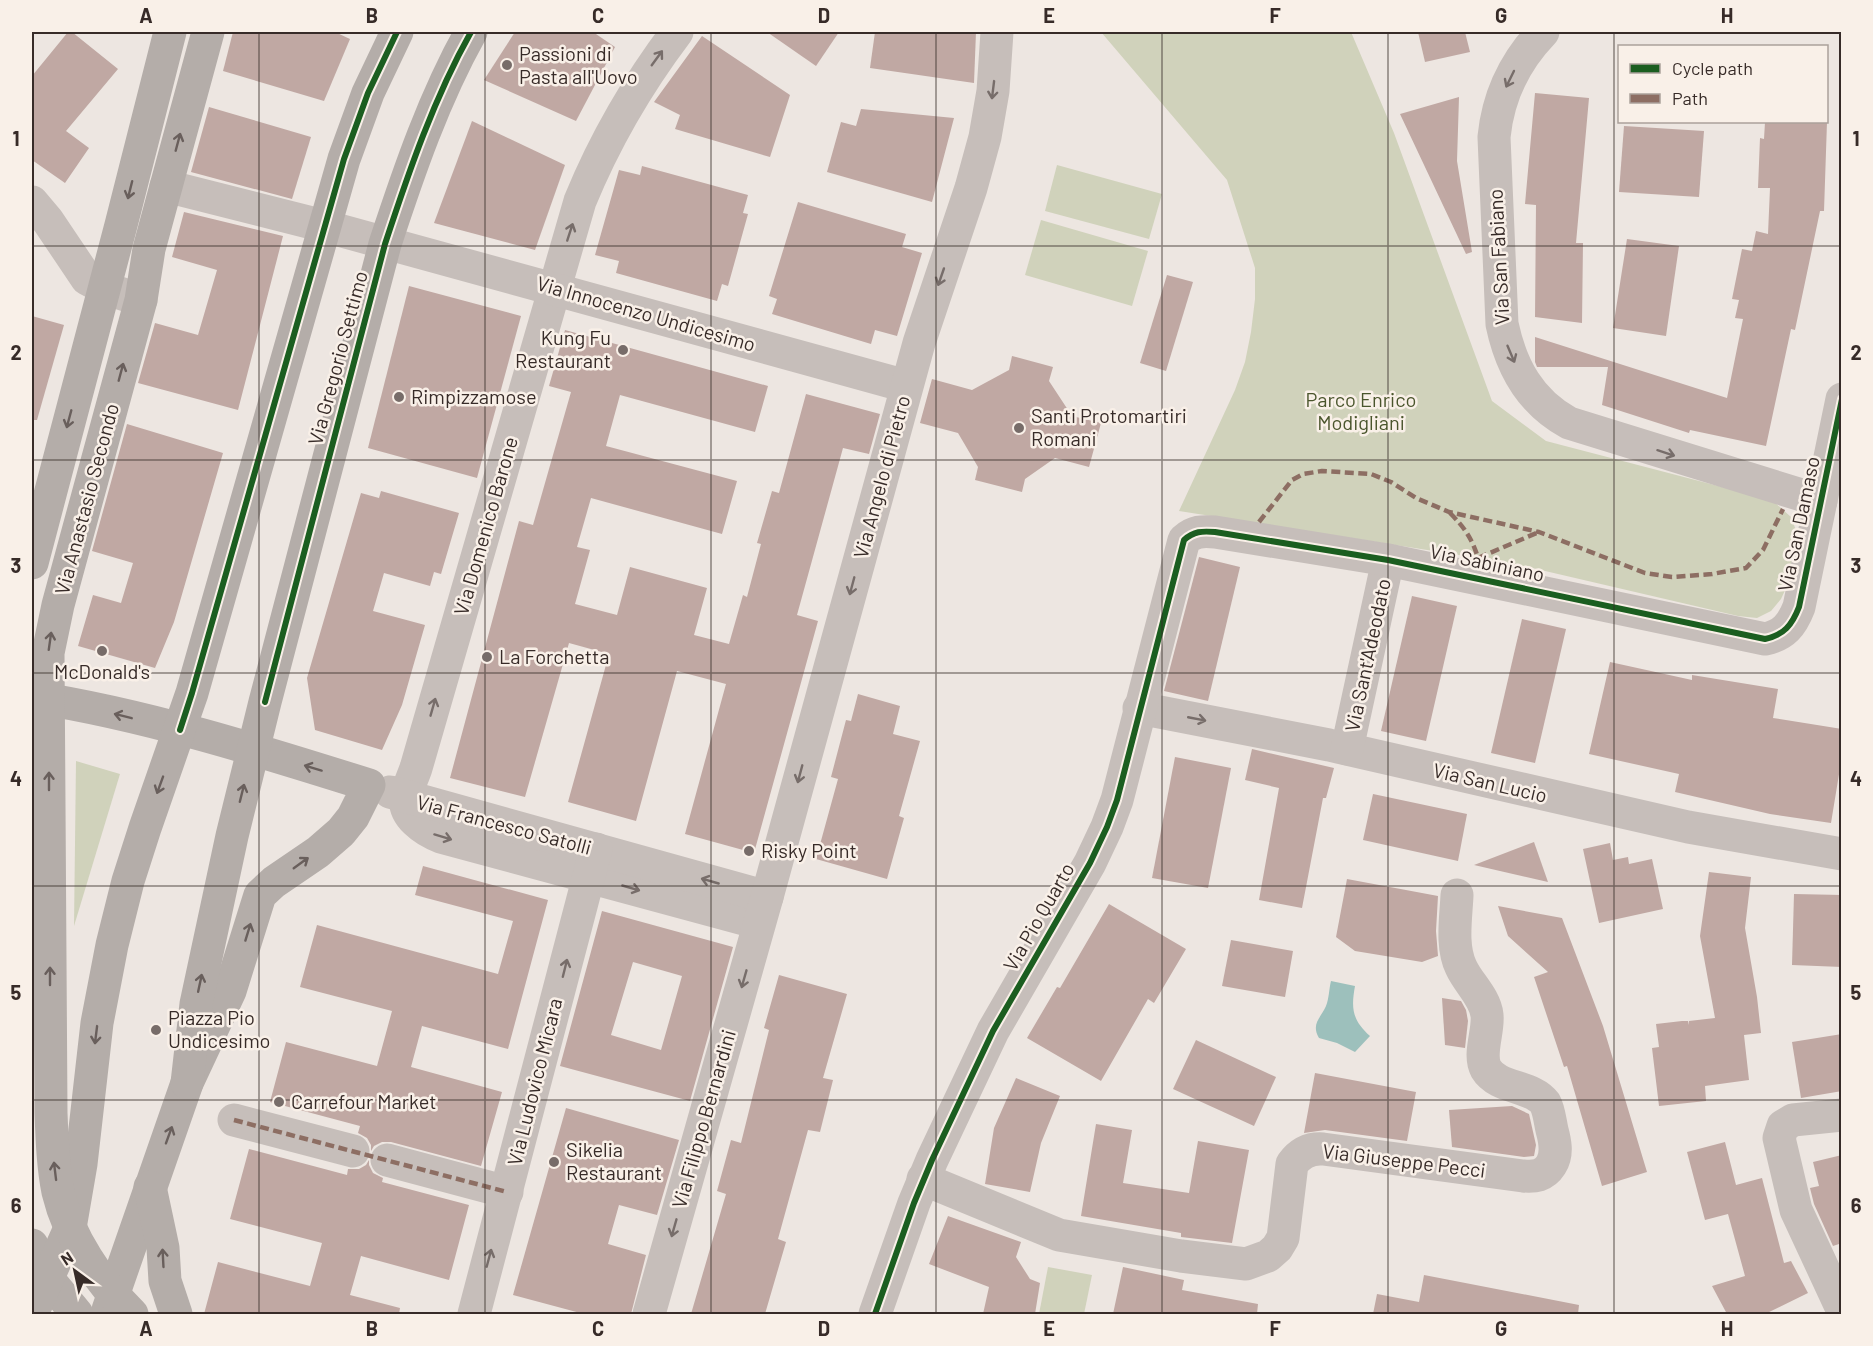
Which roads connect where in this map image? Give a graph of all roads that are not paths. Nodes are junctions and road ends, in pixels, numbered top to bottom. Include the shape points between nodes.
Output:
1 (170, 32) edge
2 (208, 32) edge
3 (397, 32) edge
4 (471, 32) edge
5 (676, 32) edge
6 (997, 32) edge
7 (1543, 32) edge
8 (166, 186) junction
9 (32, 202) edge
10 (324, 226) junction
11 (385, 244) junction
12 (104, 288) junction
13 (554, 288) junction
14 (141, 300) junction
15 (906, 386) junction
16 (1842, 399) edge
17 (1821, 501) junction
18 (1202, 531) joint
19 (1388, 560) junction
20 (32, 563) edge
21 (1765, 639) joint
22 (40, 698) edge
23 (1139, 708) junction
24 (180, 730) junction
25 (1347, 749) junction
26 (253, 750) junction
27 (369, 785) junction
28 (406, 798) junction
29 (1842, 854) edge
30 (592, 863) junction
31 (1457, 895) dead end
32 (763, 910) junction
33 (187, 1083) junction
34 (1842, 1114) edge
35 (234, 1120) dead end
36 (353, 1151) dead end
37 (387, 1160) dead end
38 (923, 1179) junction
39 (150, 1187) junction
40 (507, 1192) junction
41 (70, 1228) junction
42 (32, 1245) edge
43 (48, 1280) junction
44 (117, 1308) edge
45 (1842, 1309) edge
46 (32, 1314) edge
47 (77, 1314) edge
48 (176, 1314) edge
49 (474, 1314) edge
50 (649, 1314) edge
51 (875, 1314) edge

1 -> 12 main road, Via Anastasio Secondo
8 -> 2 main road, Via Anastasio Secondo
3 - 10 main road via 359,115
4 - 11 main road, Via Gregorio Settimo via 430,117
13 -> 5 street, Via Domenico Barone via 594,168 623,110
6 -> 15 street, Via Angelo di Pietro via 985,137
7 -> 17 street, Via San Fabiano via 1509,80 1497,111 1494,137 1502,324 1527,388 1549,412 1569,423
8 - 10 street, Via Innocenzo Undicesimo
8 - 14 main road, Via Anastasio Secondo via 149,249
9 - 12 street via 82,274
10 - 11 street, Via Innocenzo Undicesimo
10 - 24 main road
11 - 13 street, Via Innocenzo Undicesimo
11 - 26 main road, Via Gregorio Settimo
12 - 14 street
12 -> 20 main road, Via Anastasio Secondo
13 - 15 street, Via Innocenzo Undicesimo
28 -> 13 street, Via Domenico Barone
22 -> 14 main road, Via Anastasio Secondo via 53,624
15 -> 32 street, Via Angelo di Pietro
16 - 17 street, Via San Damaso
17 - 21 street, Via San Damaso via 1794,620 1785,631
18 - 19 street, Via Sabiniano
18 - 23 street, Via Pio Quarto via 1184,540
19 - 21 street, Via Sabiniano
19 - 25 street, Via Sant'Adeodato
24 -> 22 main road
41 -> 22 main road via 59,1193 52,1144
23 -> 25 street, Via San Lucio
23 - 38 street, Via Pio Quarto via 1107,827 993,1031
24 - 26 main road
24 -> 41 main road via 145,828 112,945 97,1023
25 - 29 street, Via San Lucio via 1688,827
27 -> 26 main road
33 -> 26 main road via 196,1004
27 - 28 street
33 -> 27 main road via 230,991 260,896 341,832
28 - 30 street, Via Francesco Satolli
30 - 32 street, Via Francesco Satolli
40 -> 30 street, Via Ludovico Micara
31 - 38 street, Via Giuseppe Pecci via 1455,946 1463,971 1487,1014 1486,1068 1494,1077 1542,1100 1547,1108 1556,1144 1554,1160 1542,1174 1523,1176 1323,1149 1308,1151 1293,1164 1283,1238 1268,1256 1246,1264 1059,1235
32 -> 50 street, Via Filippo Bernardini
39 -> 33 main road
34 - 45 street via 1793,1120 1783,1126 1779,1138 1796,1210
35 - 36 street
37 - 40 street
38 - 51 street, Via Pio Quarto
39 - 44 main road
48 -> 39 main road via 165,1281 163,1248
49 -> 40 street, Via Ludovico Micara
41 - 43 main road
41 - 44 main road
42 - 43 main road
43 - 46 main road
43 - 47 main road

